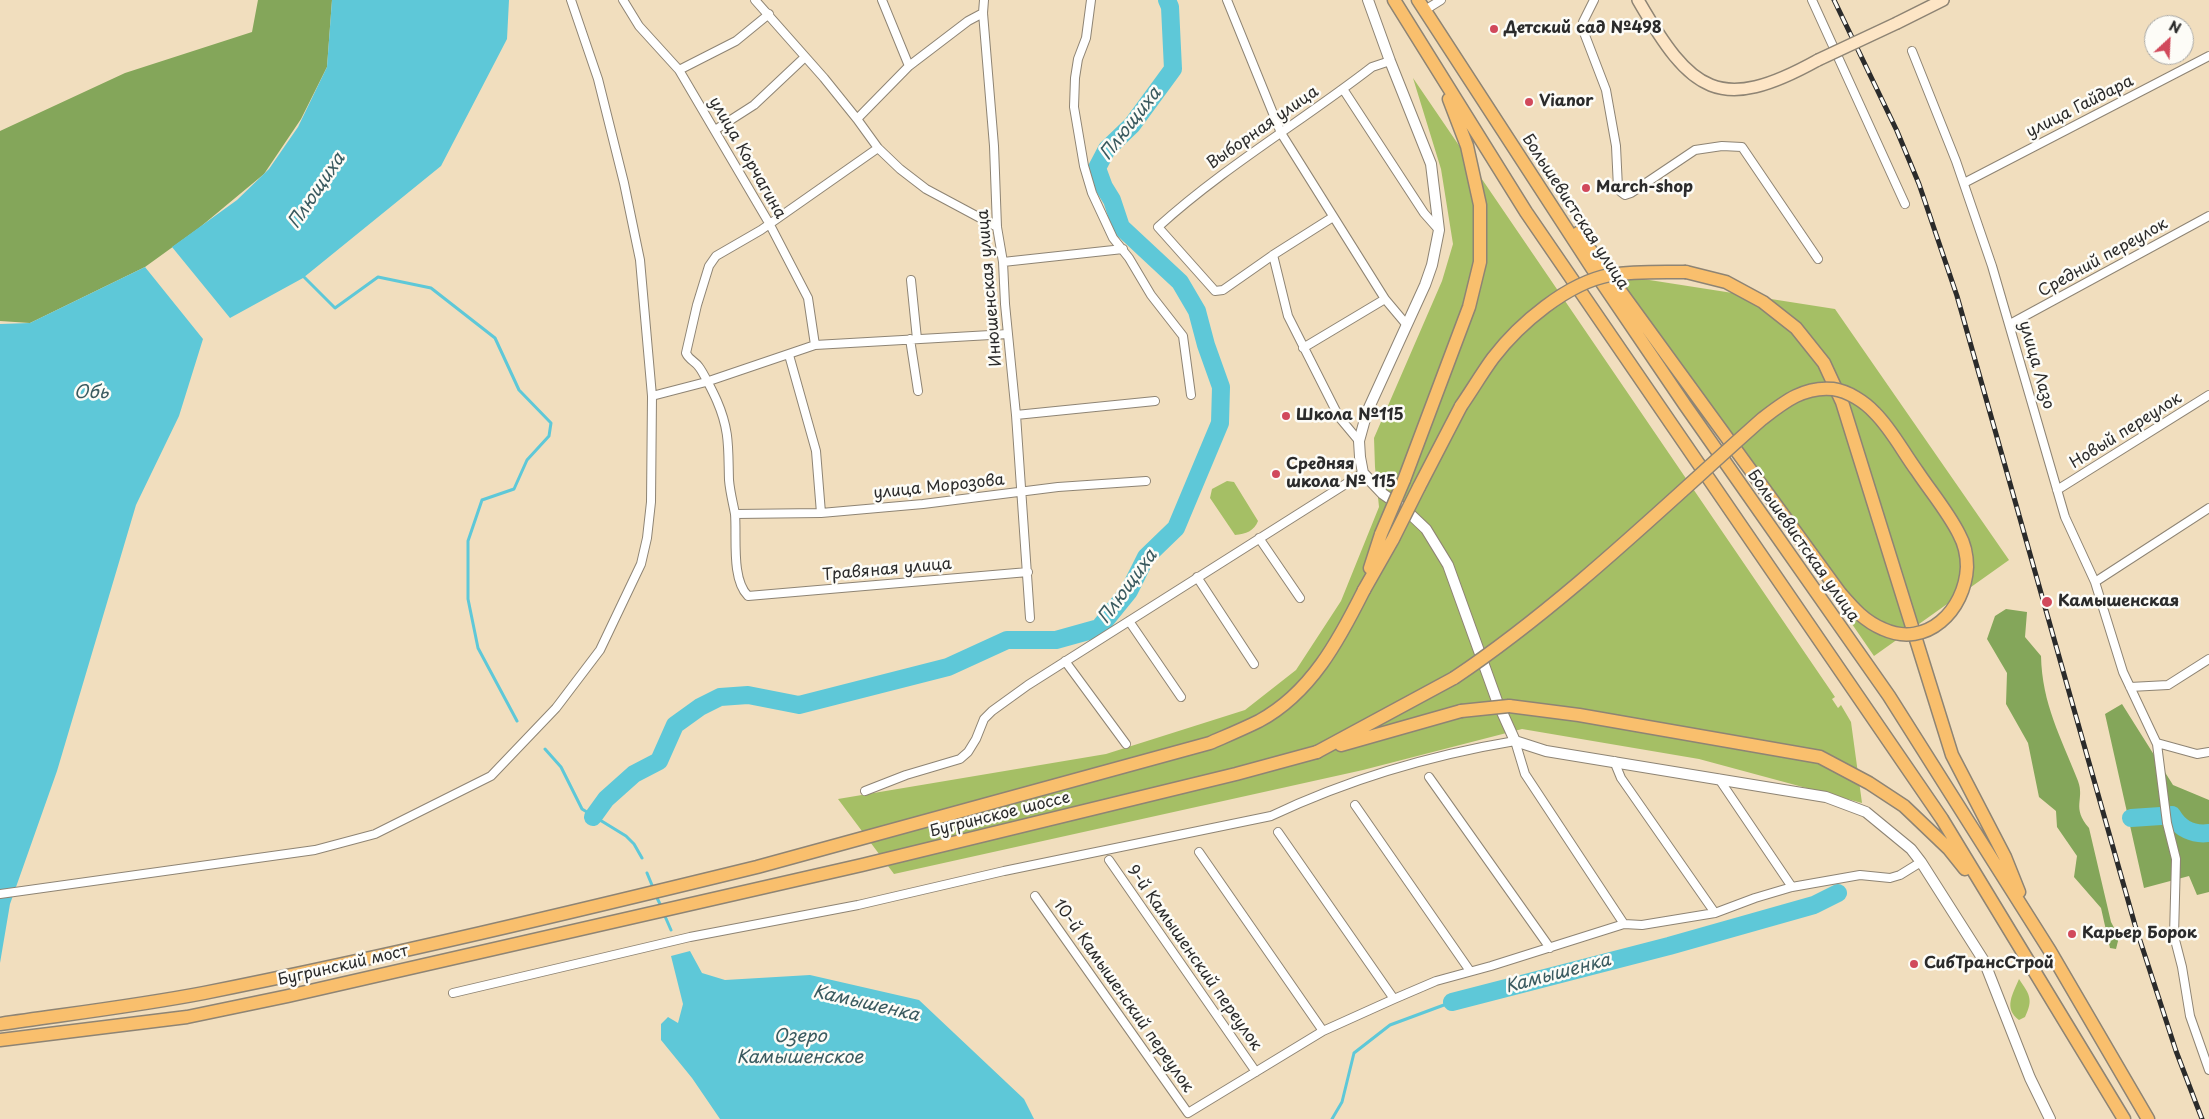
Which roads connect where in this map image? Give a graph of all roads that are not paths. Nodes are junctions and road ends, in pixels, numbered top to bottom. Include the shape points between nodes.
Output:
1 (571, 0) edge
2 (623, 0) edge
3 (882, 0) edge
4 (984, 0) edge
5 (1091, 0) edge
6 (1227, 0) edge
7 (1368, 0) edge
8 (1394, 0) edge
9 (1441, 0) edge
10 (1594, 0) edge
11 (1638, 0) edge
12 (1812, 0) edge
13 (1943, 0) edge
14 (759, 1) edge
15 (1422, 5) edge
16 (983, 13) junction
17 (769, 14) junction
18 (1912, 51) dead end
19 (2209, 56) edge
20 (805, 57) junction
21 (1390, 61) junction
22 (909, 66) junction
23 (1436, 67) junction
24 (679, 70) junction
25 (1343, 89) junction
26 (857, 119) junction
27 (715, 130) junction
28 (1281, 133) junction
29 (1510, 143) junction
30 (878, 148) junction
31 (1964, 183) junction
32 (1905, 204) dead end
33 (2209, 216) edge
34 (1333, 218) junction
35 (769, 223) junction
36 (997, 227) junction
37 (1439, 230) junction
38 (1123, 249) junction
39 (1273, 255) junction
40 (1818, 258) dead end
41 (1003, 262) junction
42 (911, 280) dead end
43 (1385, 299) junction
44 (1406, 324) junction
45 (2010, 324) junction
46 (1008, 334) junction
47 (913, 339) junction
48 (815, 345) junction
49 (1303, 348) junction
50 (788, 355) junction
51 (706, 382) junction
52 (918, 391) dead end
53 (1191, 395) dead end
54 (2209, 395) edge
55 (652, 396) junction
56 (1155, 401) dead end
57 (1016, 415) junction
58 (1359, 441) junction
59 (1363, 472) junction
60 (1146, 481) dead end
61 (2057, 490) junction
62 (1021, 491) junction
63 (2209, 508) edge
64 (821, 513) junction
65 (735, 514) junction
66 (1387, 537) junction
67 (1259, 538) junction
68 (1028, 572) junction
69 (1197, 577) junction
70 (2095, 582) junction
71 (1300, 598) dead end
72 (1030, 618) dead end
73 (1129, 621) junction
74 (2209, 659) edge
75 (1065, 661) junction
76 (1254, 664) dead end
77 (2130, 687) junction
78 (1181, 697) dead end
79 (1515, 741) junction
80 (2157, 743) junction
81 (1126, 744) dead end
82 (1317, 752) junction
83 (2209, 752) edge
84 (1614, 761) junction
85 (1428, 777) dead end
86 (1719, 779) junction
87 (865, 791) dead end
88 (1354, 805) dead end
89 (1278, 832) dead end
90 (1199, 852) dead end
91 (1109, 860) dead end
92 (1921, 862) junction
93 (1792, 888) junction
94 (0, 894) edge
95 (1035, 896) dead end
96 (690, 903) joint
97 (1995, 907) junction
98 (1715, 913) junction
99 (1624, 924) junction
100 (2034, 926) junction
101 (1550, 948) junction
102 (1470, 970) junction
103 (453, 993) dead end
104 (1394, 999) junction
105 (0, 1024) edge
106 (1323, 1031) junction
107 (0, 1040) edge
108 (2209, 1070) edge
109 (1256, 1072) junction
110 (2050, 1119) edge
111 (2124, 1119) edge
112 (2148, 1119) edge

1 - 55 street via 598,79 640,260
2 - 24 street, улица Корчагина via 639,26
3 - 22 street
4 - 16 street, Инюшенская улица
5 - 38 street via 1086,38 1078,59 1074,107 1092,193 1113,238
6 - 28 street
7 - 21 street
8 - 23 main road
9 - 15 street
10 - 40 street via 1583,22 1583,30 1606,90 1621,192 1625,195 1631,193 1695,150 1742,147
11 - 13 main road, bridge via 1680,64 1699,80 1735,90 1781,79
12 - 32 street
14 - 17 street
15 - 29 main road, Большевистская улица
16 - 22 street
16 - 36 street, Инюшенская улица
17 - 20 street
17 - 24 street via 736,41
18 - 31 street, улица Лазо
19 - 31 street, улица Гайдара
20 - 26 street
20 - 27 street via 754,105
21 - 25 street, Выборная улица via 1372,67
21 - 37 street via 1432,164
22 - 26 street
23 - 66 main road, bridge via 1467,146 1480,206 1480,262 1469,307 1404,480
23 - 97 main road via 1526,212 1942,819
24 - 27 street, улица Корчагина
25 - 28 street, Выборная улица
25 - 37 street via 1424,213
26 - 30 street
27 - 35 street, улица Корчагина
28 - 34 street
28 - 39 street, Выборная улица via 1192,196 1158,227 1215,291 1223,290
29 - 82 main road, bridge via 1628,300 1840,593 1858,613 1871,624 1897,634 1914,634 1944,620 1954,609 1964,583 1967,566 1960,535 1875,412 1834,389 1806,391 1790,398 1762,419 1604,559 1501,646 1454,678
29 - 100 main road, Большевистская улица via 1679,397 1889,696
30 - 35 street
30 - 36 street via 926,189
31 - 45 street, улица Лазо
33 - 45 street, Средний переулок
34 - 39 street
34 - 43 street
35 - 48 street, улица Корчагина via 808,298
35 - 51 street via 716,256 709,266 686,353 699,367
36 - 41 street, Инюшенская улица
37 - 44 street via 1425,286
38 - 41 street
38 - 53 street via 1151,295 1183,336
39 - 49 street via 1288,316
41 - 46 street, Инюшенская улица
42 - 47 street
43 - 44 street
43 - 49 street
44 - 58 street
45 - 61 street, улица Лазо
46 - 47 street
46 - 57 street, Инюшенская улица
47 - 48 street
47 - 52 street
48 - 50 street
49 - 58 street via 1339,417
50 - 51 street
50 - 64 street via 816,451
51 - 55 street
51 - 65 street via 725,422
54 - 61 street, Новый переулок
55 - 94 street via 648,538 641,564 600,650 556,708 491,776 375,834 316,850
56 - 57 street
57 - 62 street, Инюшенская улица
58 - 59 street
59 - 67 street
59 - 79 street via 1426,529 1448,565 1497,701
60 - 62 street, улица Морозова
61 - 70 street, улица Лазо via 2065,518
62 - 64 street, улица Морозова
62 - 68 street, Инюшенская улица
63 - 70 street
64 - 65 street, улица Морозова
65 - 68 street, Травяная улица via 738,566 742,590 748,596
66 - 100 main road, bridge via 1494,357 1528,321 1569,291 1608,276 1686,272 1726,282 1763,302 1796,328 1824,364 1842,402 1952,755 2005,857
66 - 105 main road via 1364,590 1328,656 1297,693 1261,720 1210,743 757,868 371,958 202,993
67 - 69 street
67 - 71 street
68 - 72 street, Инюшенская улица
69 - 73 street
69 - 76 street
70 - 77 street, улица Лазо
73 - 75 street
73 - 78 street
74 - 77 street via 2168,685
75 - 81 street
75 - 87 street via 992,711 984,719 968,752 960,759
77 - 80 street, улица Лазо
79 - 84 street via 1546,751
79 - 99 street via 1525,774
79 - 103 street via 1477,747 1347,784 1271,816 858,905 690,937
80 - 83 street via 2197,754
80 - 108 street, улица Лазо via 2176,859 2174,936 2190,1016
82 - 96 main road, Бугринское шоссе via 872,863
82 - 97 main road, bridge via 1461,711 1509,706 1580,715 1820,757 1904,806 1949,849
84 - 86 street
84 - 98 street via 1621,778
85 - 101 street
86 - 92 street via 1826,797 1866,812 1911,849
86 - 93 street
88 - 102 street
89 - 104 street
90 - 106 street
91 - 109 street, 9-й Камышенский переулок
92 - 93 street via 1900,876 1860,875
92 - 110 street via 1984,962
93 - 98 street
95 - 109 street, 10-й Камышенский переулок via 1188,1113
96 - 107 main road, Бугринский мост via 187,1017
97 - 111 main road
98 - 99 street via 1642,925
99 - 101 street
100 - 112 main road, Большевистская улица
101 - 102 street
102 - 104 street
104 - 106 street
106 - 109 street

